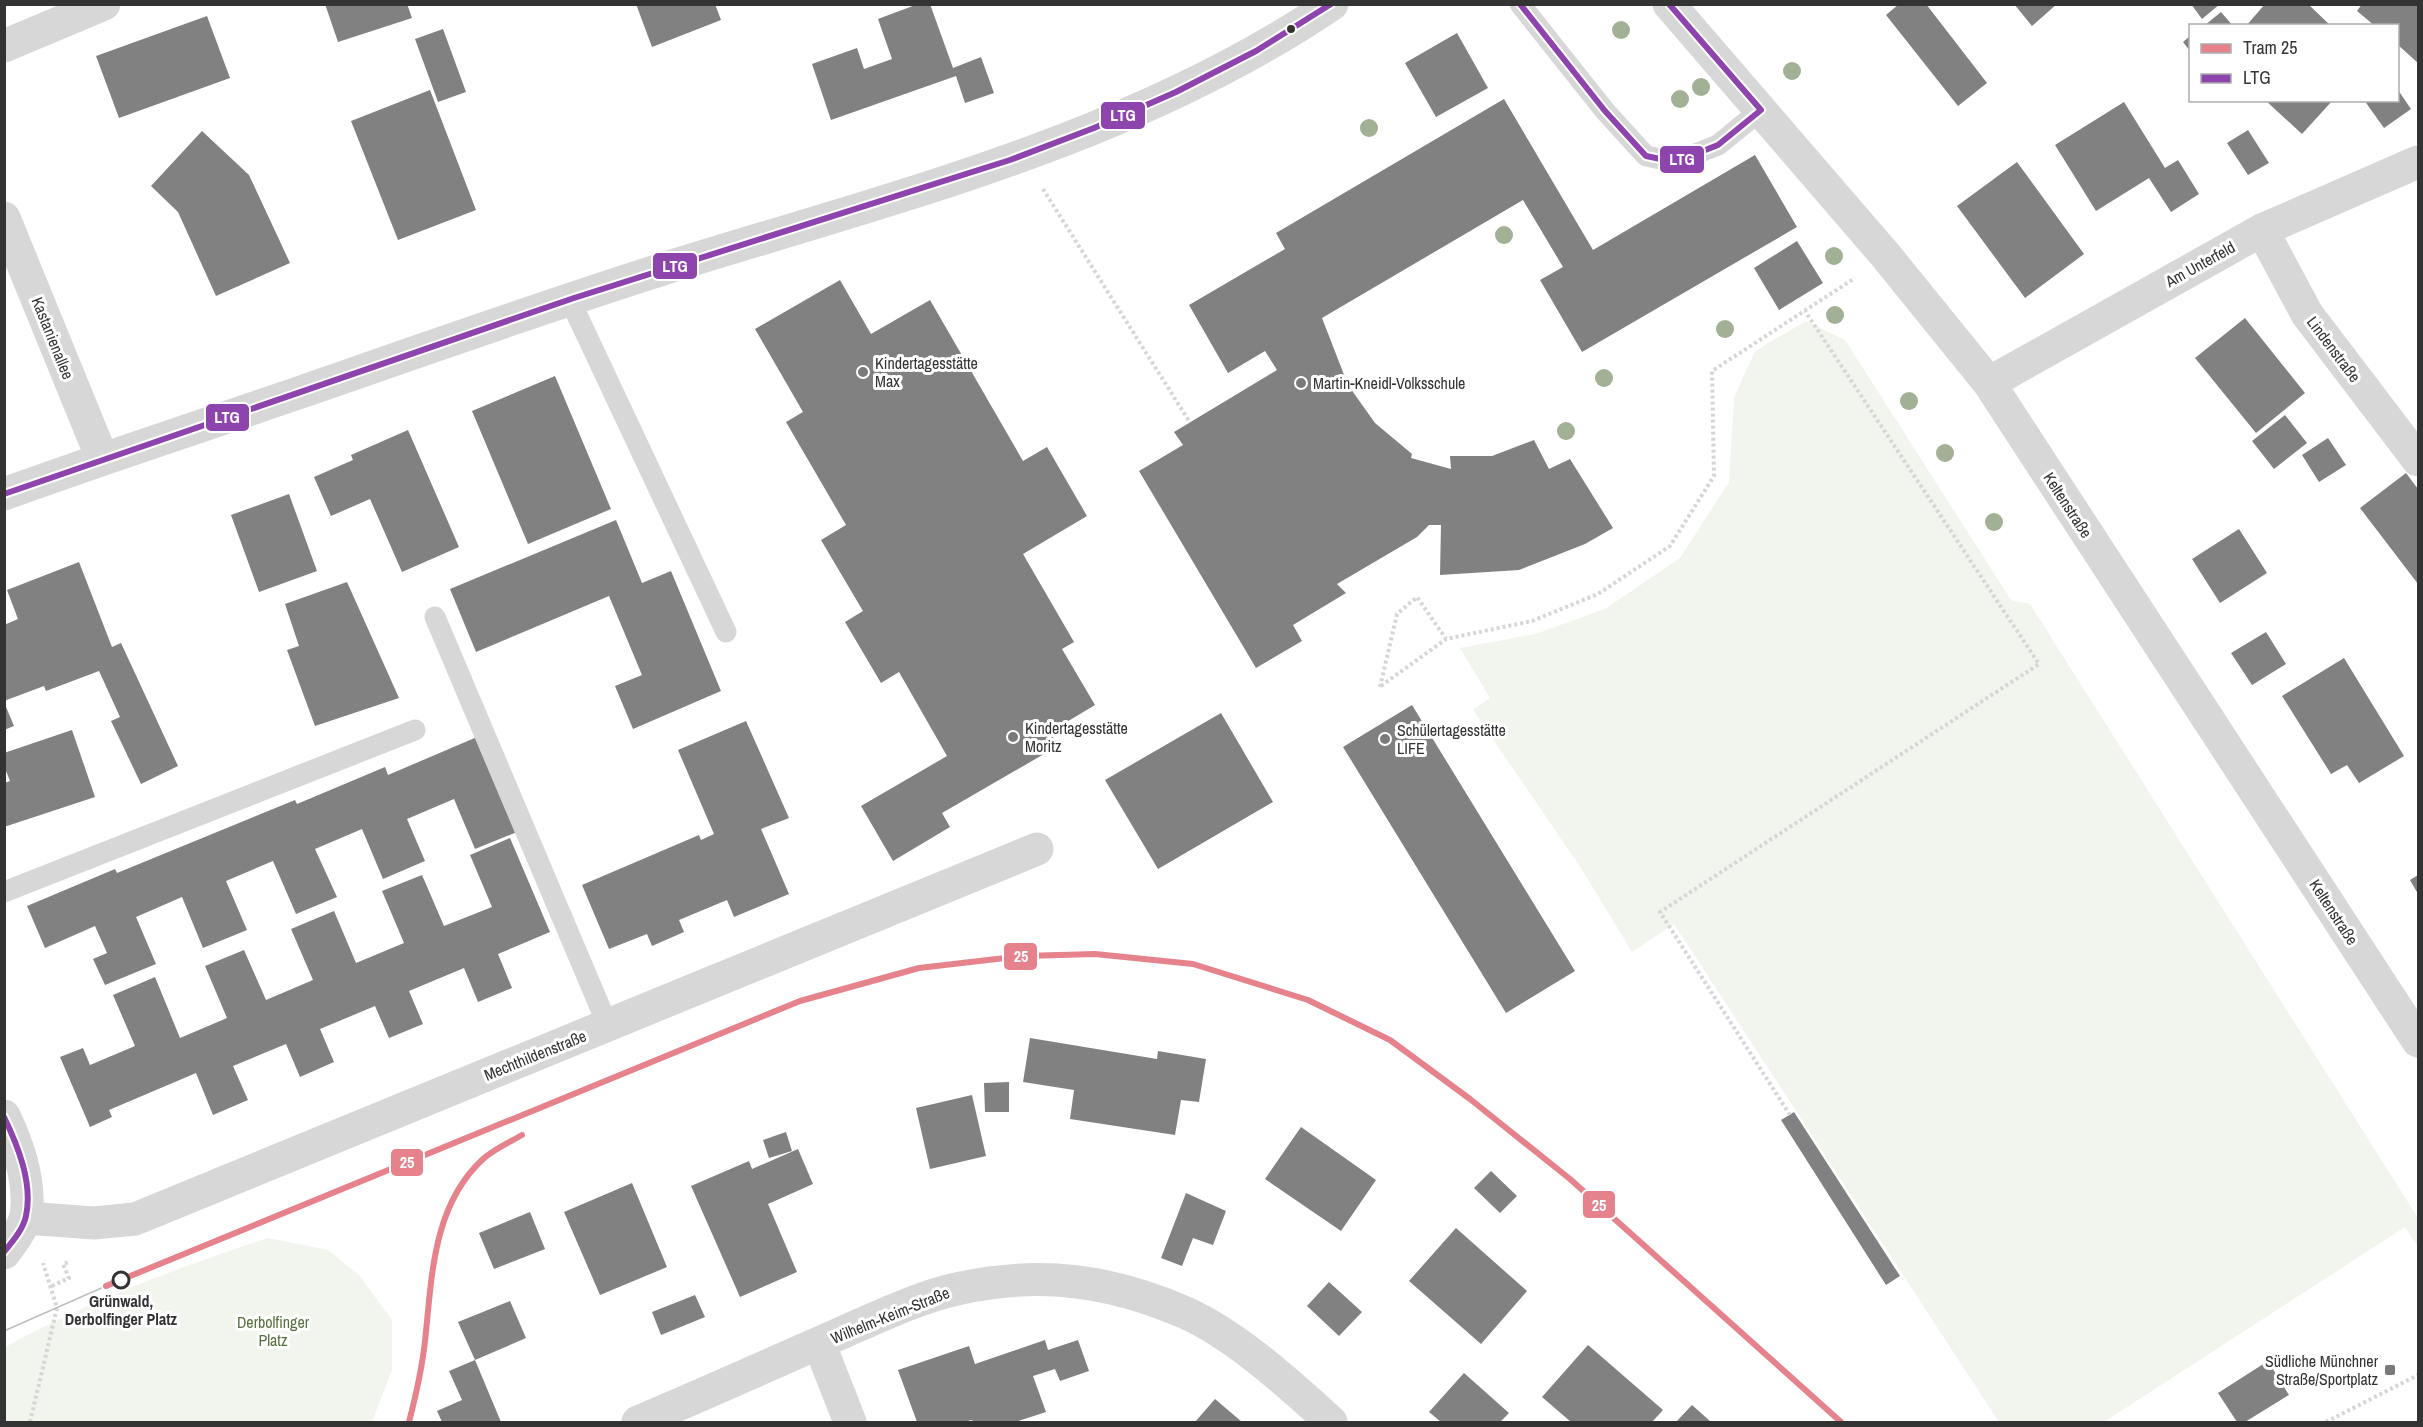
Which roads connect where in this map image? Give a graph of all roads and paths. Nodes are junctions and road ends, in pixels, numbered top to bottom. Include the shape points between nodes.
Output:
1 (104, 4) edge
2 (1332, 4) edge
3 (1520, 4) edge
4 (1669, 4) edge
5 (4, 46) edge
6 (1761, 110) junction
7 (1022, 155) junction
8 (2418, 162) edge
9 (4, 218) edge
10 (2262, 230) junction
11 (1830, 294) dead end
12 (570, 300) junction
13 (1805, 311) junction
14 (1989, 383) junction
15 (1189, 422) dead end
16 (102, 458) junction
17 (2418, 460) edge
18 (4, 494) edge
19 (435, 617) dead end
20 (726, 632) dead end
21 (1446, 639) junction
22 (415, 730) dead end
23 (1037, 849) dead end
24 (4, 892) edge
25 (608, 1026) junction
26 (2418, 1041) edge
27 (1790, 1115) dead end
28 (4, 1116) edge
29 (26, 1218) junction
30 (4, 1253) edge
31 (73, 1260) dead end
32 (819, 1343) junction
33 (2418, 1375) edge
34 (30, 1422) edge
35 (638, 1422) edge
36 (850, 1422) edge
37 (1331, 1422) edge
38 (2326, 1422) edge

1 - 5 street
2 - 7 street via 1288,34 1174,94
3 - 6 lane via 1646,156 1675,162 1718,145
4 - 6 street, Keltenstraße
6 - 14 street, Keltenstraße
7 - 12 street
7 - 15 path
8 - 10 street, Am Unterfeld
9 - 16 street, Kastanienallee
10 - 14 street, Am Unterfeld
10 - 17 street, Lindenstraße via 2307,314
11 - 13 path
12 - 16 street
12 - 20 lane
13 - 21 path via 1712,371 1714,476 1670,546 1599,594 1532,621
13 - 27 path via 2039,664 1660,912
14 - 26 street, Keltenstraße
16 - 18 street
19 - 25 lane
21 - 21 path via 1417,597 1396,614 1380,687
22 - 24 lane
23 - 25 street, Mechthildenstraße
25 - 29 street, Mechthildenstraße via 135,1220 94,1223
28 - 29 street via 22,1168
29 - 30 street
31 - 34 path via 63,1264 69,1278 52,1286 57,1308
32 - 35 street, Wilhelm-Keim-Straße
32 - 36 street
32 - 37 street, Wilhelm-Keim-Straße via 959,1288 1016,1280 1063,1279 1126,1289 1188,1314 1250,1354
33 - 38 path

